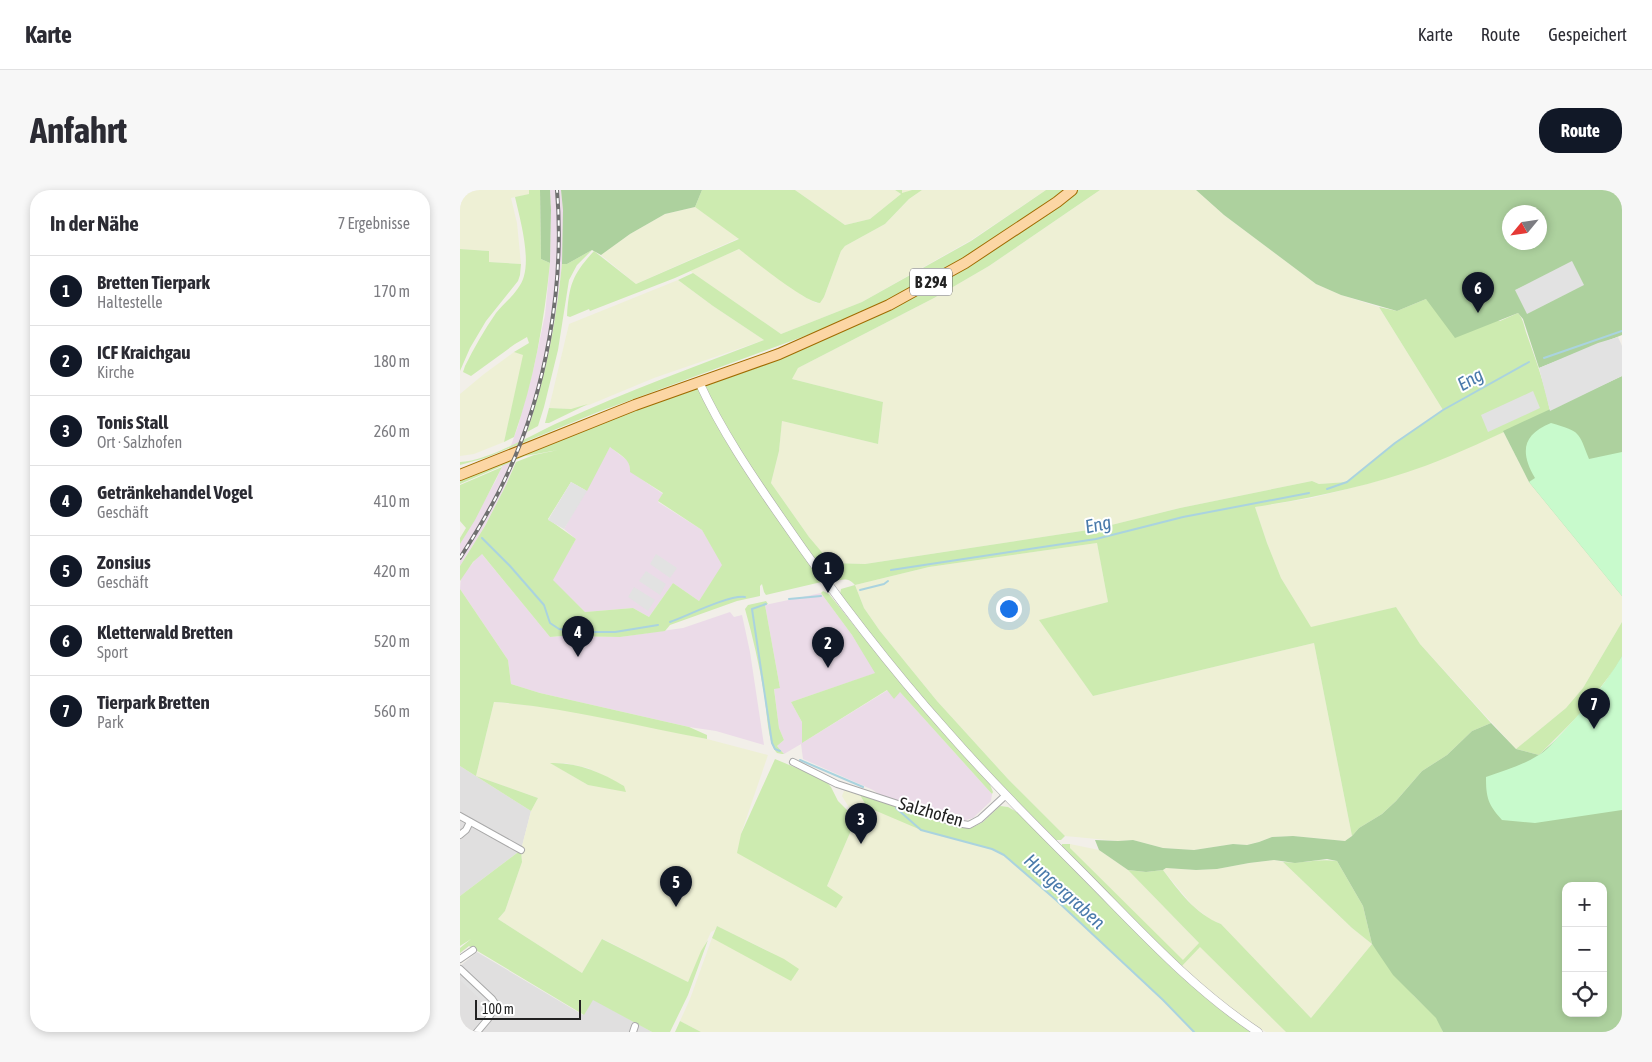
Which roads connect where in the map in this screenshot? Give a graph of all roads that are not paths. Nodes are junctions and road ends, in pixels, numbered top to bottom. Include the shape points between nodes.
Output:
1 (1072, 190) edge
2 (700, 382) junction
3 (474, 468) junction
4 (460, 469) edge
5 (460, 475) edge
6 (793, 762) dead end
7 (1006, 795) junction
8 (460, 816) edge
9 (470, 822) junction
10 (460, 835) edge
11 (521, 850) dead end
12 (473, 950) dead end
13 (460, 960) edge
14 (460, 969) edge
15 (477, 1032) edge
16 (1258, 1032) edge

1 - 2 main road, B 294 via 965,264 889,305 779,354
2 - 3 main road, B 294
2 - 7 street via 751,472 829,586 947,732
3 - 4 street
3 - 5 main road, B 294
6 - 7 street, Salzhofen via 837,784 956,823 969,824 980,819
7 - 16 street via 1177,968
8 - 9 street
9 - 10 street
9 - 11 street
12 - 13 street
14 - 15 street via 496,1005

